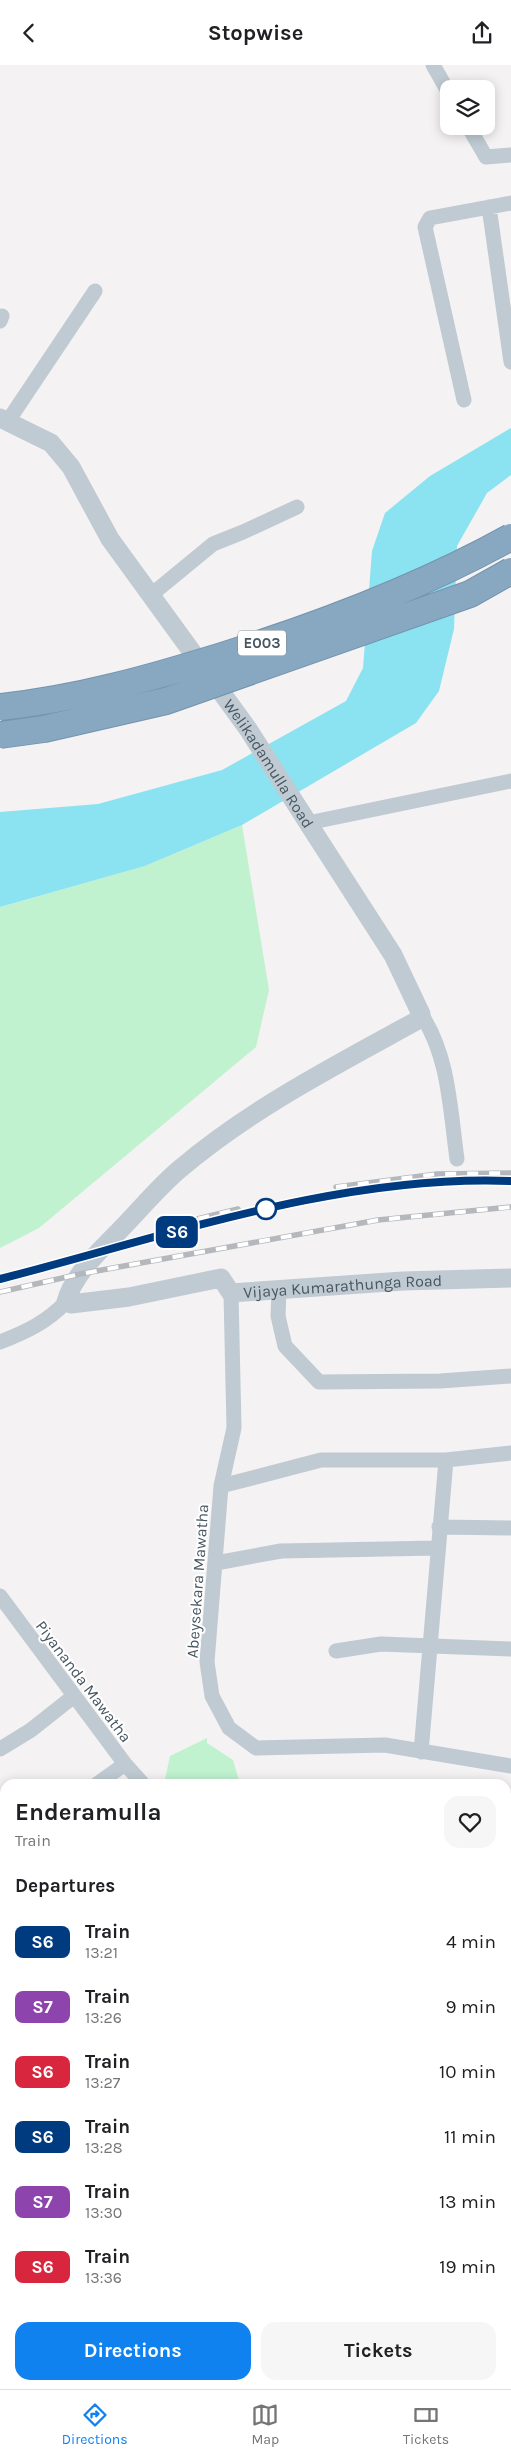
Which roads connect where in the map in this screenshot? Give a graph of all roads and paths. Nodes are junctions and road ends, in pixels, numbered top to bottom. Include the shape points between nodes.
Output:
1 (433, 65) edge
2 (442, 80) edge
3 (473, 135) edge
4 (511, 155) edge
5 (511, 203) edge
6 (489, 207) junction
7 (95, 291) dead end
8 (511, 362) edge
9 (464, 400) dead end
10 (4, 420) edge
11 (297, 507) dead end
12 (511, 537) edge
13 (511, 571) edge
14 (151, 595) junction
15 (0, 707) edge
16 (0, 735) edge
17 (511, 781) edge
18 (308, 823) junction
19 (421, 1014) junction
20 (458, 1159) dead end
21 (511, 1278) edge
22 (278, 1291) junction
23 (231, 1293) junction
24 (66, 1302) junction
25 (0, 1342) edge
26 (511, 1376) edge
27 (511, 1453) edge
28 (446, 1459) junction
29 (221, 1485) junction
30 (438, 1527) junction
31 (511, 1529) edge
32 (437, 1548) junction
33 (216, 1563) junction
34 (2, 1604) edge
35 (430, 1646) junction
36 (511, 1649) edge
37 (336, 1651) dead end
38 (74, 1696) junction
39 (0, 1749) edge
40 (421, 1752) junction
41 (124, 1764) junction
42 (511, 1767) edge
43 (103, 1779) edge
44 (138, 1779) edge

1 - 2 street
3 - 4 street via 486,157
5 - 6 street
6 - 8 street
6 - 9 street via 430,218 425,227
7 - 10 street
10 - 14 street, Welikadamulla Road via 51,443 66,461 110,539
11 - 14 street via 214,544
12 - 15 highway, E003, bridge via 464,563 301,631 146,679 43,702
13 - 16 highway, E003, bridge via 470,594 166,701 44,729
14 - 18 street, Welikadamulla Road via 248,729
17 - 18 street
18 - 19 street, Welikadamulla Road via 393,955
19 - 20 street, Welikadamulla Road via 434,1033 446,1076
19 - 24 street via 418,1020 301,1083 180,1169 92,1261 70,1287
21 - 22 street, Vijaya Kumarathunga Road via 402,1281
22 - 23 street, Vijaya Kumarathunga Road
22 - 26 street via 278,1316 285,1345 320,1382 440,1381
23 - 24 street, Vijaya Kumarathunga Road via 221,1277 129,1297
23 - 29 street, Abeysekara Mawatha via 234,1428
24 - 25 street via 30,1330
27 - 28 street
28 - 29 street via 321,1460
28 - 30 street
29 - 33 street, Abeysekara Mawatha
30 - 31 street
30 - 32 street
32 - 33 street via 281,1551
32 - 35 street
33 - 40 street, Abeysekara Mawatha via 207,1662 212,1695 229,1728 256,1748 385,1745
34 - 38 street, Piyananda Mawatha
35 - 36 street
35 - 37 street via 382,1643
35 - 40 street
38 - 39 street via 31,1730
38 - 41 street, Piyananda Mawatha
40 - 42 street, Abeysekara Mawatha
41 - 43 street
41 - 44 street, Piyananda Mawatha

